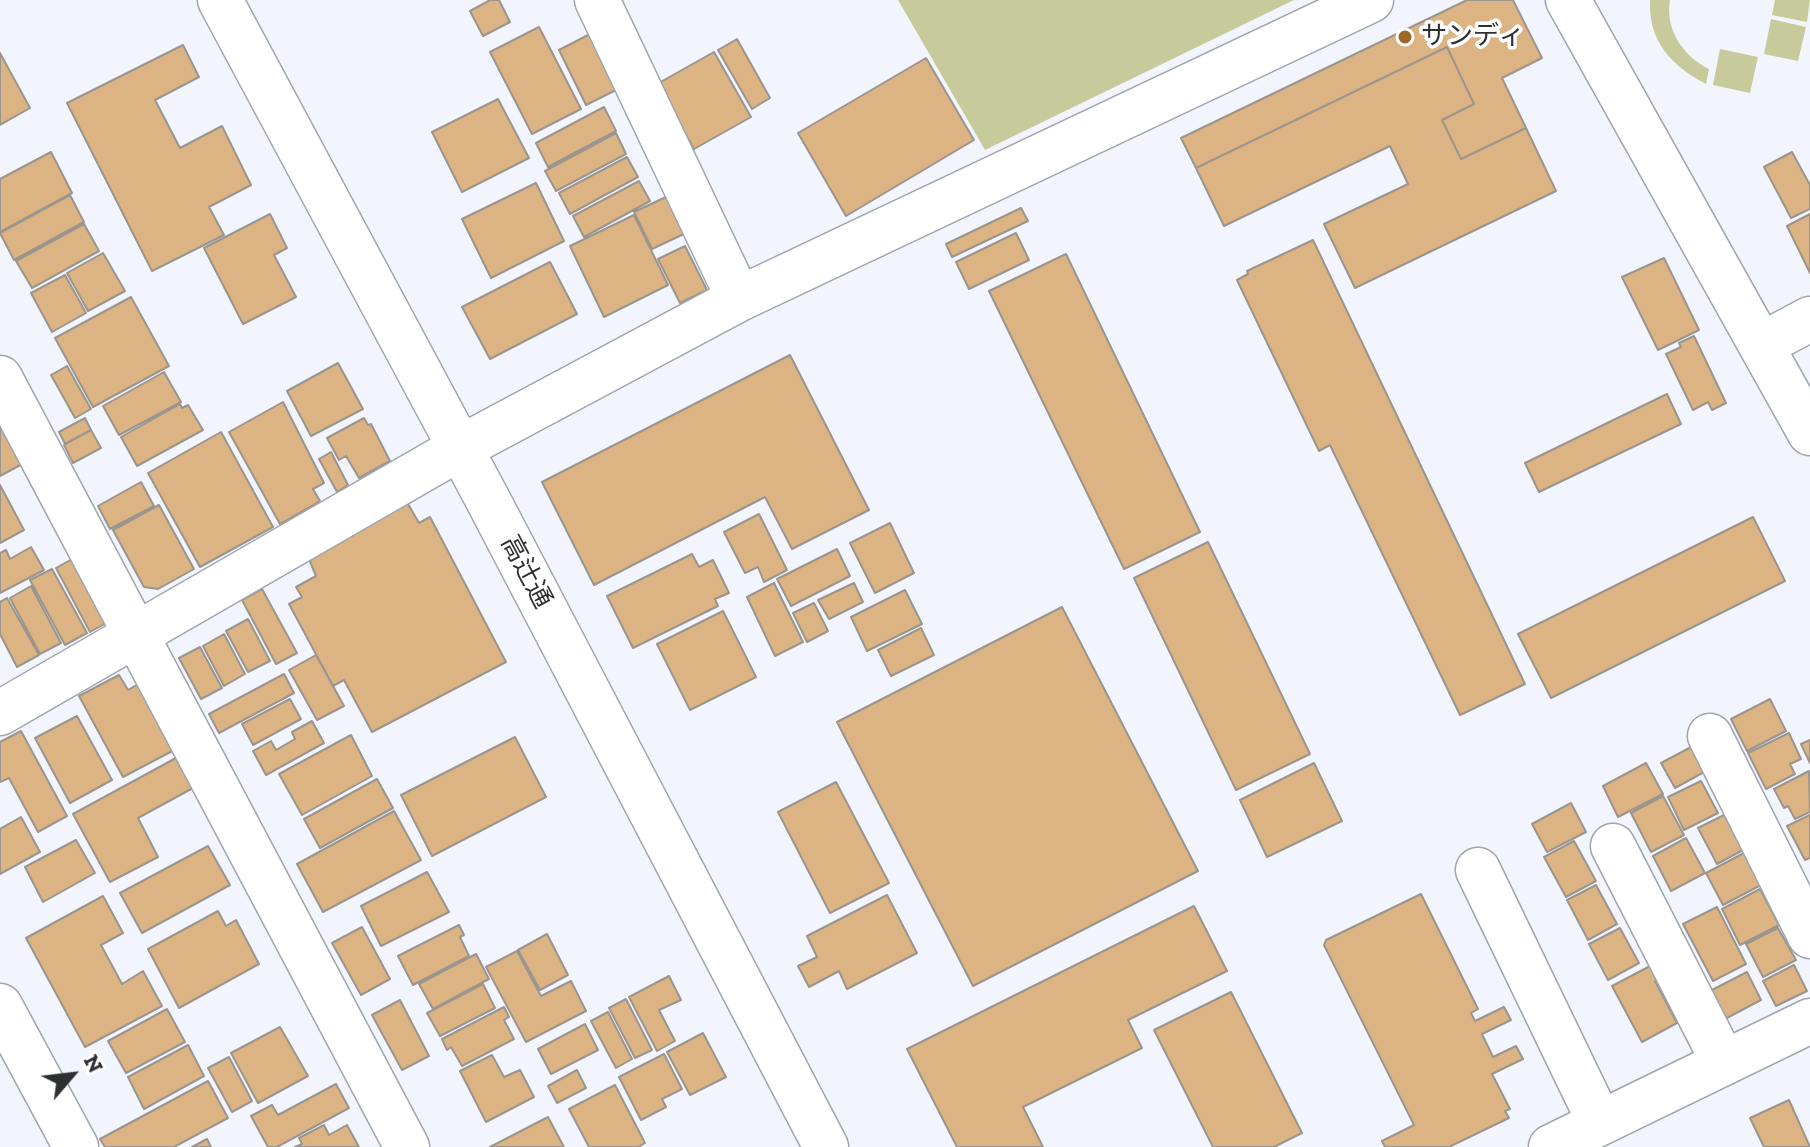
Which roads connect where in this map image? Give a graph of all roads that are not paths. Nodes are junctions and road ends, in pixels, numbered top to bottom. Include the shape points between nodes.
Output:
1 (220, 0) edge
2 (597, 0) edge
3 (1371, 0) edge
4 (1568, 0) edge
5 (739, 299) junction
6 (1810, 319) edge
7 (1761, 345) junction
8 (0, 378) edge
9 (1810, 433) edge
10 (460, 448) junction
11 (135, 633) junction
12 (0, 713) edge
13 (1710, 736) dead end
14 (1613, 846) dead end
15 (1478, 870) dead end
16 (1810, 936) edge
17 (0, 1006) edge
18 (1810, 1021) edge
19 (1724, 1063) junction
20 (1600, 1123) junction
21 (76, 1147) edge
22 (407, 1147) edge
23 (826, 1147) edge
24 (1551, 1147) edge

1 - 10 street, 高辻通
2 - 5 street
3 - 5 street
4 - 7 street
5 - 10 street
6 - 7 street
7 - 9 street
8 - 11 street
10 - 11 street
10 - 23 street, 高辻通
11 - 12 street
11 - 22 street
13 - 16 street
14 - 19 street
15 - 20 street
17 - 21 street
18 - 19 street
19 - 20 street
20 - 24 street

